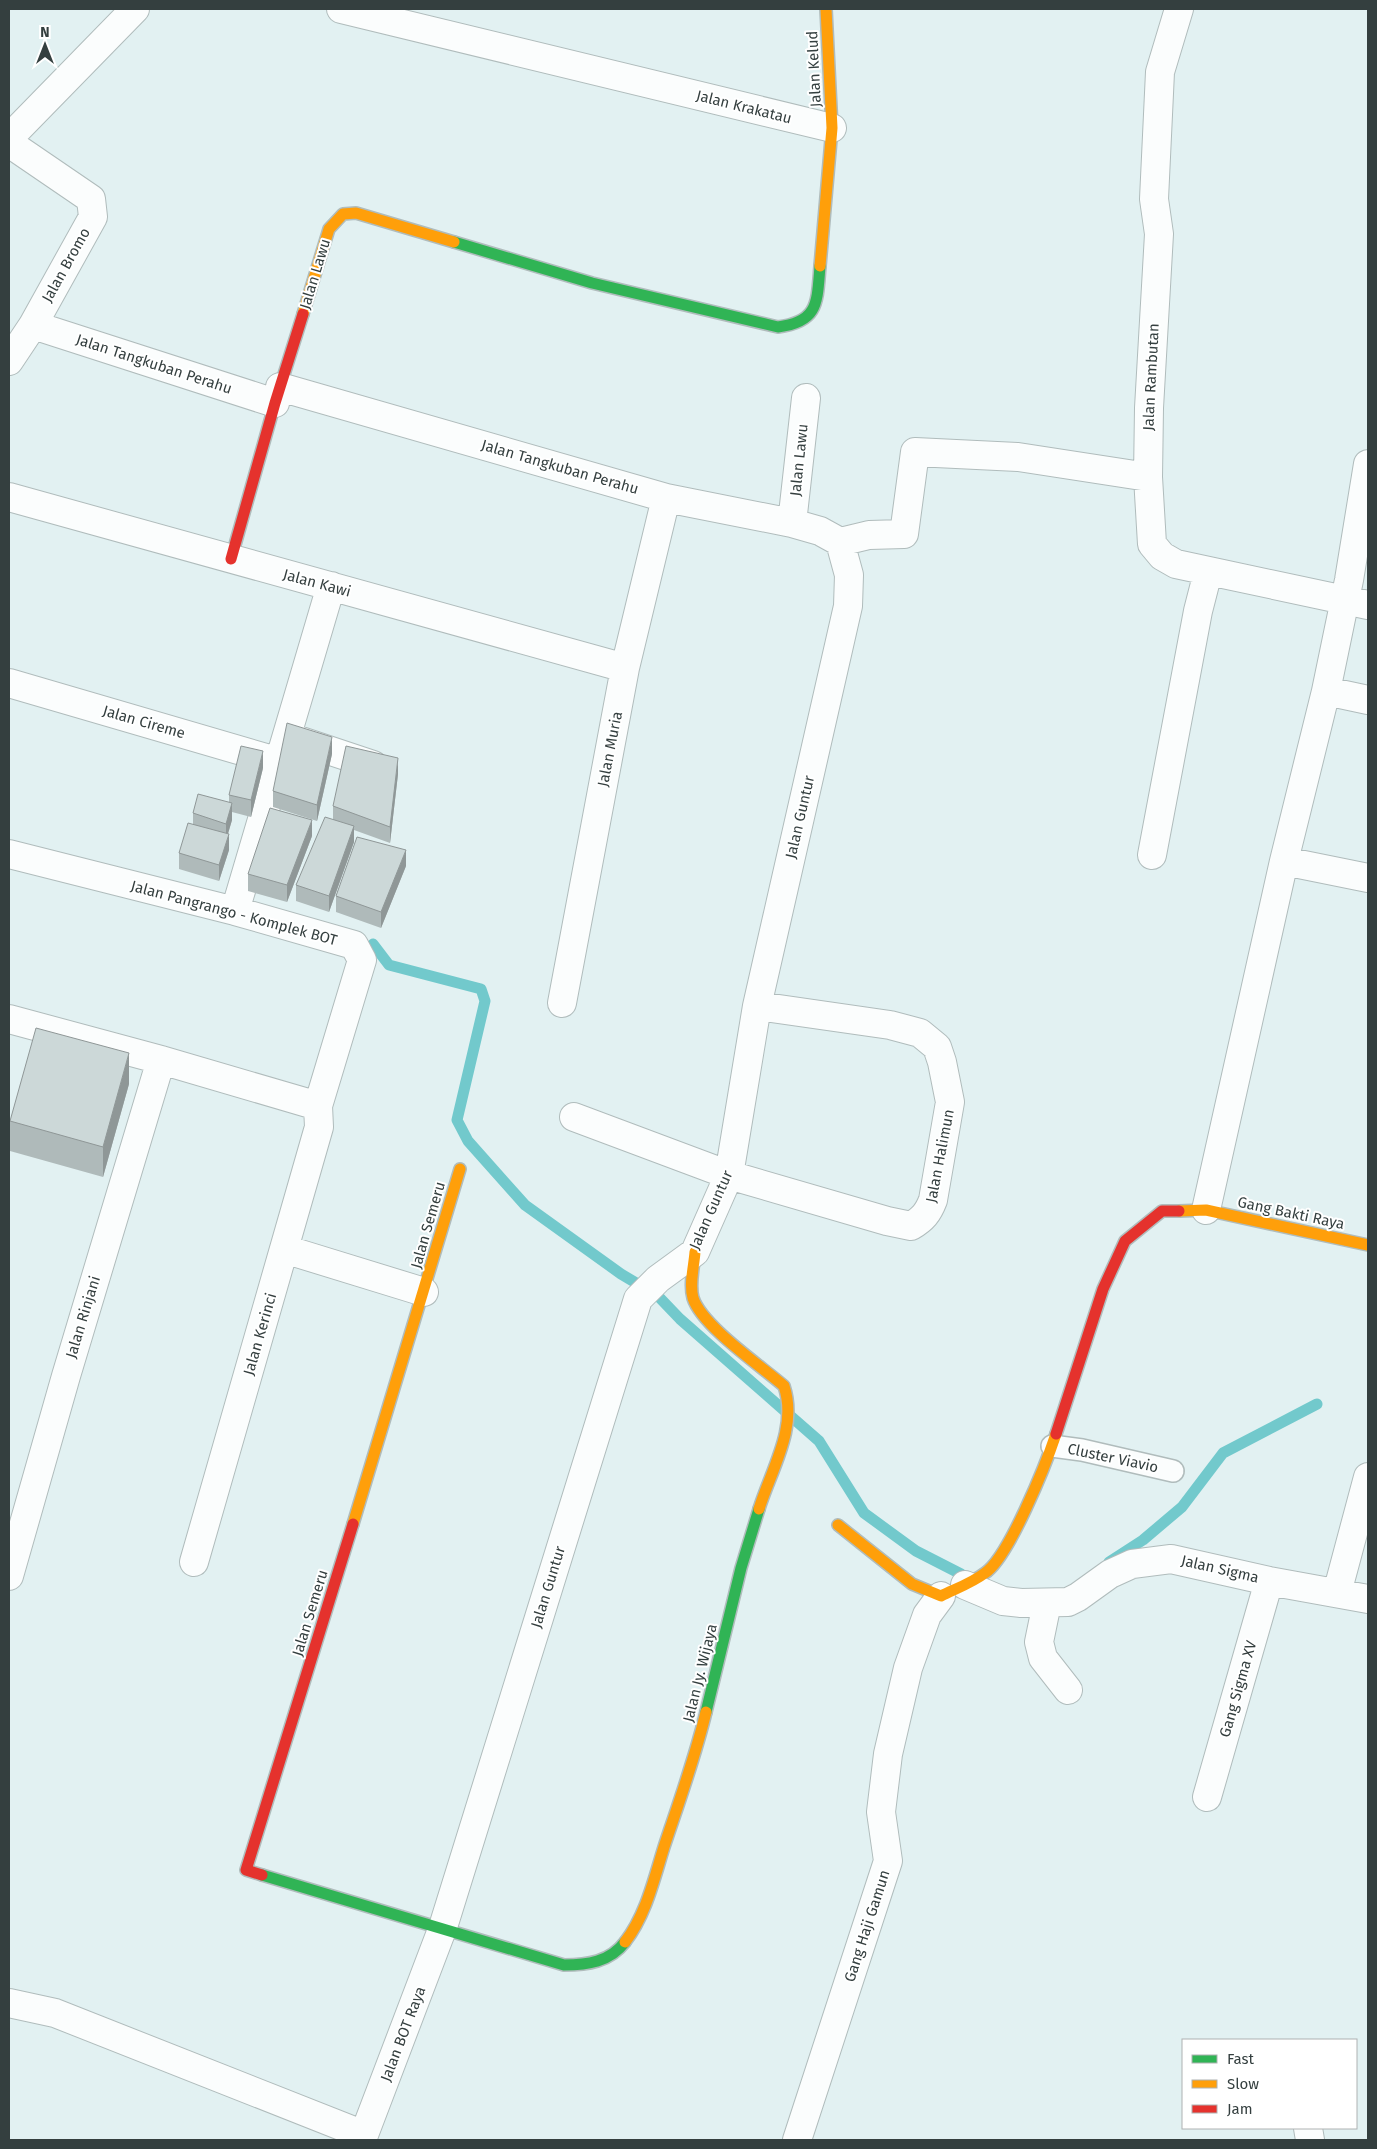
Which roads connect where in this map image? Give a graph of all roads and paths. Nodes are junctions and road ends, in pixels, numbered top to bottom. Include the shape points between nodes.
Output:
1 (135, 9) edge
2 (341, 9) edge
3 (826, 9) edge
4 (1179, 9) edge
5 (832, 128) junction
6 (9, 138) edge
7 (9, 143) edge
8 (33, 325) junction
9 (9, 361) edge
10 (278, 395) junction
11 (806, 398) dead end
12 (1368, 464) edge
13 (1148, 477) junction
14 (9, 497) edge
15 (666, 498) junction
16 (792, 523) junction
17 (840, 542) junction
18 (231, 559) junction
19 (1360, 564) edge
20 (1208, 572) junction
21 (331, 586) junction
22 (1356, 603) edge
23 (625, 668) junction
24 (9, 683) edge
25 (1326, 691) junction
26 (1368, 700) edge
27 (283, 749) junction
28 (373, 764) edge
29 (9, 854) edge
30 (1152, 855) dead end
31 (1284, 861) junction
32 (1368, 878) edge
33 (236, 912) junction
34 (562, 1003) dead end
35 (757, 1006) junction
36 (10, 1023) edge
37 (161, 1060) junction
38 (318, 1106) junction
39 (574, 1116) dead end
40 (460, 1169) dead end
41 (729, 1175) junction
42 (1206, 1210) junction
43 (1368, 1245) edge
44 (284, 1249) junction
45 (695, 1252) junction
46 (424, 1292) junction
47 (1052, 1446) junction
48 (1173, 1471) dead end
49 (1368, 1477) edge
50 (838, 1526) dead end
51 (194, 1562) dead end
52 (9, 1576) edge
53 (1270, 1581) junction
54 (953, 1590) junction
55 (1337, 1594) junction
56 (1368, 1599) edge
57 (1047, 1603) junction
58 (1068, 1690) dead end
59 (1207, 1797) dead end
60 (442, 1927) junction
61 (9, 2004) edge
62 (363, 2137) edge
63 (797, 2140) edge

1 - 6 street
2 - 5 street, Jalan Krakatau
3 - 5 street, Jalan Kelud
4 - 13 street, Jalan Rambutan via 1160,72 1154,199 1159,234
5 - 10 street, Jalan Lawu via 818,293 812,313 798,325 778,327 592,283 346,212 329,229
7 - 8 street, Jalan Bromo via 91,200 93,217
8 - 9 street, Jalan Bromo
8 - 10 street, Jalan Tangkuban Perahu
10 - 15 street, Jalan Tangkuban Perahu
10 - 18 street, Jalan Lawu
11 - 16 street, Jalan Lawu
12 - 19 street
13 - 17 street via 1018,457 915,452 904,534 869,535
13 - 20 street, Jalan Rambutan via 1152,544 1157,553 1176,564
14 - 18 street, Jalan Kawi
15 - 16 street, Jalan Tangkuban Perahu
15 - 23 street, Jalan Muria
16 - 17 street, Jalan Tangkuban Perahu via 820,531
17 - 35 street, Jalan Guntur via 849,575 848,606
18 - 21 street, Jalan Kawi
19 - 22 street
20 - 22 street, Jalan Rambutan
20 - 30 street
21 - 23 street, Jalan Kawi
21 - 27 street
22 - 25 street
23 - 34 street, Jalan Muria
24 - 27 street, Jalan Cireme
25 - 26 street
25 - 31 street
27 - 28 street, Jalan Cireme
27 - 33 street
29 - 33 street, Jalan Pangrango - Komplek BOT
31 - 32 street
31 - 42 street
33 - 38 street, Jalan Pangrango - Komplek BOT via 354,945 362,960
35 - 41 street, Jalan Guntur
35 - 41 street, Jalan Halimun via 890,1025 920,1033 937,1047 950,1102 933,1200 922,1219 910,1226
36 - 37 street
37 - 38 street
37 - 52 street, Jalan Rinjani
38 - 44 street, Jalan Kerinci via 319,1127
39 - 41 street, Jalan Halimun
40 - 46 street, Jalan Semeru
41 - 45 street, Jalan Guntur
42 - 43 street, Gang Bakti Raya
42 - 47 street, Gang Bakti Raya via 1162,1211 1125,1241 1104,1289
44 - 46 street
44 - 51 street, Jalan Kerinci
45 - 60 street, Jalan Guntur via 658,1279 638,1299
45 - 60 street, Jalan Jy. Wijaya via 693,1299 702,1314 738,1349 784,1386 789,1404 786,1429 751,1534 694,1759 652,1886 623,1945 603,1961 585,1966 564,1965
46 - 60 street, Jalan Semeru via 246,1870
47 - 48 lane, Cluster Viavio
47 - 54 street, Gang Bakti Raya via 999,1559 986,1573
49 - 55 street
50 - 54 street via 912,1584
53 - 55 street, Jalan Sigma
53 - 57 street, Jalan Sigma via 1172,1558 1132,1564 1110,1574 1068,1602
53 - 59 street, Gang Sigma XV
54 - 57 street, Jalan Sigma via 1003,1601
54 - 63 street, Gang Haji Gamun via 927,1616 908,1668 888,1754 881,1812 888,1861
55 - 56 street, Jalan Sigma
57 - 58 street via 1039,1642 1044,1658
60 - 62 street, Jalan BOT Raya
61 - 62 street via 55,2013

